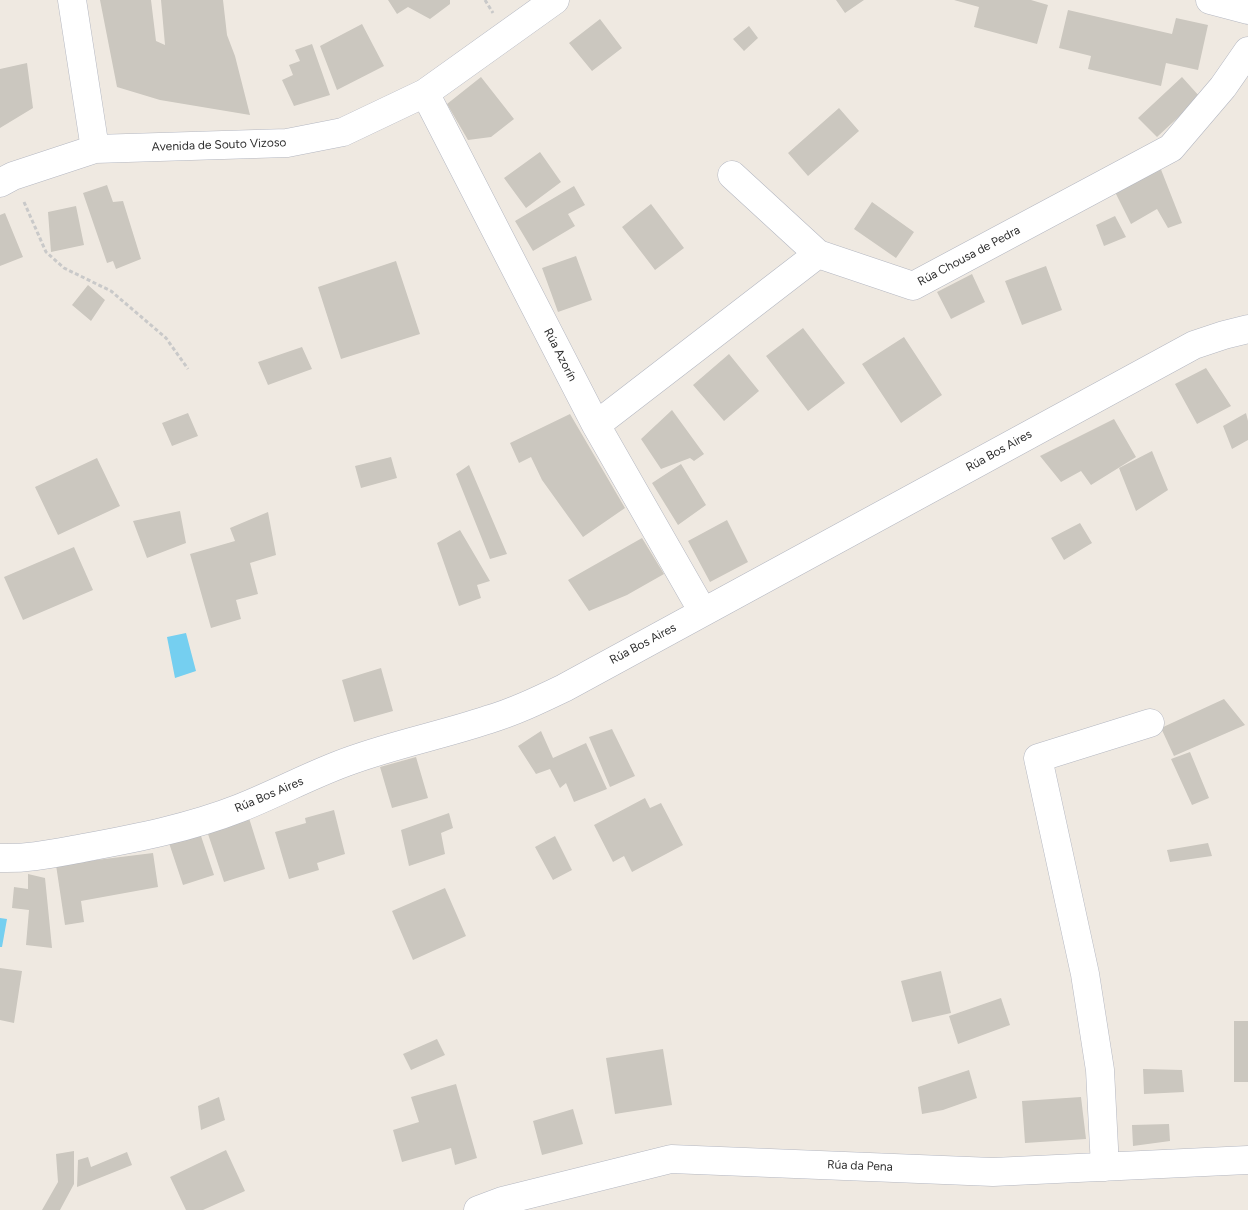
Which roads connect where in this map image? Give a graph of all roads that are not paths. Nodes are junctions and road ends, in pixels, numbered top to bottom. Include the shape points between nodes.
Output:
1 (72, 0) edge
2 (555, 0) edge
3 (1210, 0) edge
4 (1248, 10) edge
5 (1248, 51) edge
6 (425, 93) junction
7 (94, 148) junction
8 (732, 175) dead end
9 (6, 179) edge
10 (818, 254) junction
11 (1248, 329) edge
12 (596, 425) junction
13 (704, 612) junction
14 (1150, 724) dead end
15 (0, 858) edge
16 (1248, 1160) edge
17 (1105, 1166) junction
18 (478, 1210) edge

1 - 7 street
2 - 6 street, Avenida de Souto Vizoso
3 - 4 street
5 - 10 street, Rúa Chousa de Pedra via 1223,87 1171,148 913,286
6 - 7 street, Avenida de Souto Vizoso via 343,132 287,143
6 - 12 street, Rúa Azorín
7 - 9 street, Avenida de Souto Vizoso
8 - 10 street
10 - 12 street
11 - 13 street, Rúa Bos Aires via 1194,345
12 - 13 street, Rúa Azorín
13 - 15 street, Rúa Bos Aires via 564,688 512,712 386,748 212,818 150,836 39,856
14 - 17 street via 1038,758 1085,974 1100,1070
16 - 17 street, Rúa da Pena
17 - 18 street, Rúa da Pena via 993,1172 671,1159 502,1201

